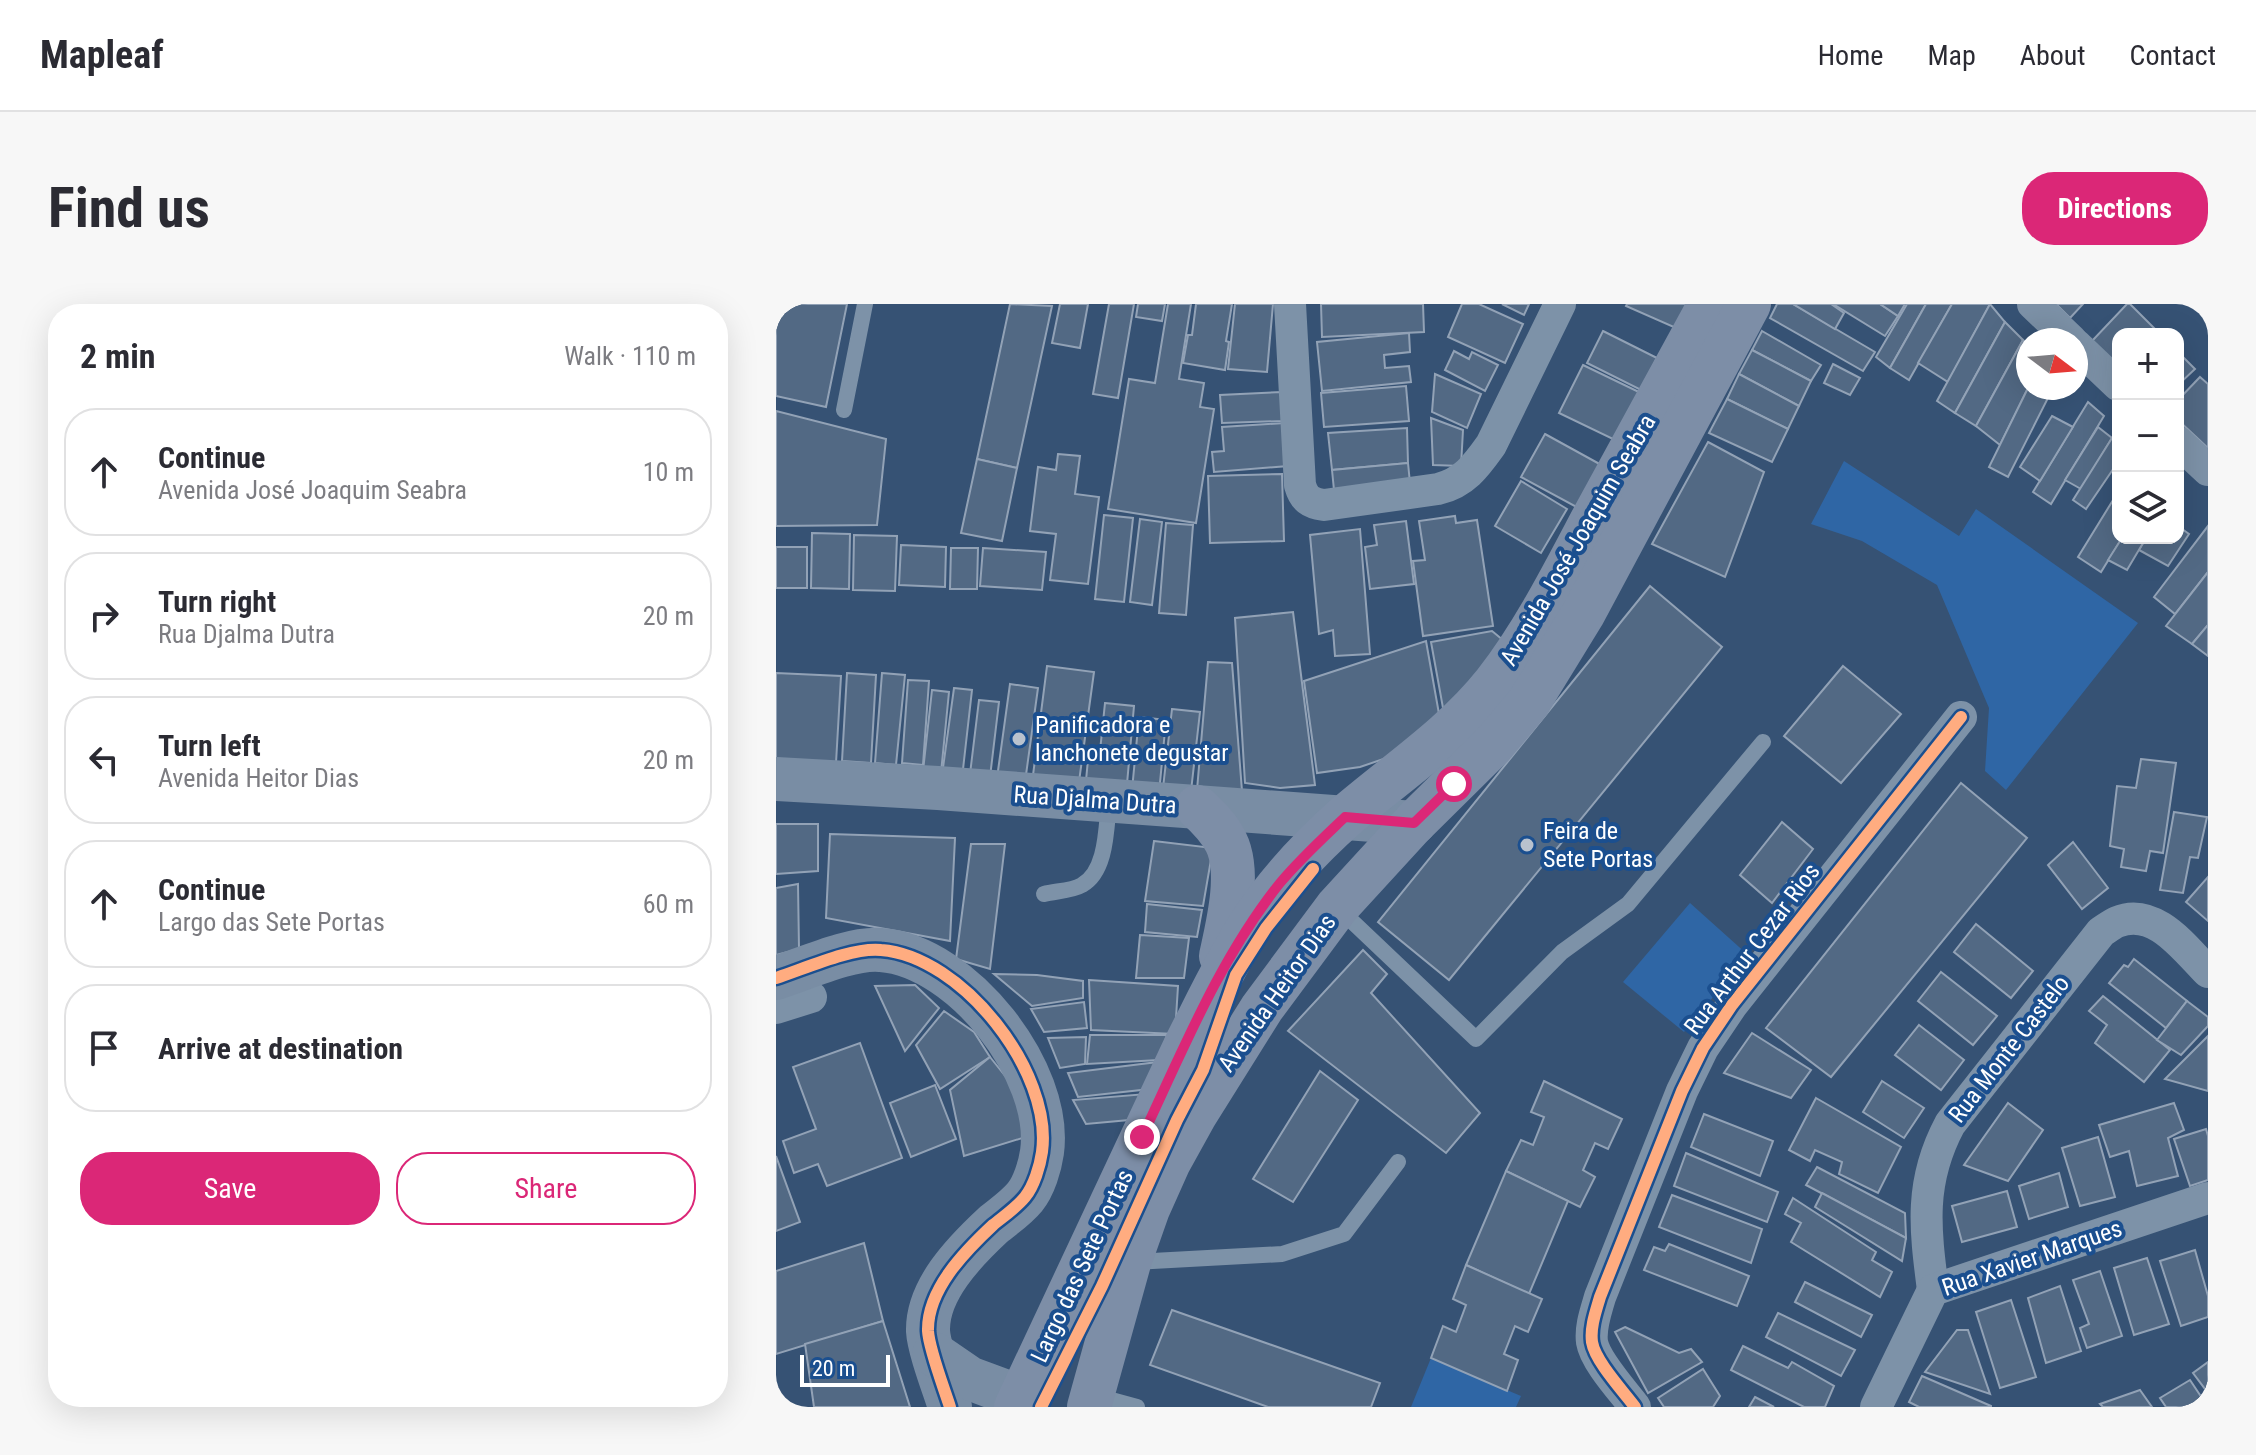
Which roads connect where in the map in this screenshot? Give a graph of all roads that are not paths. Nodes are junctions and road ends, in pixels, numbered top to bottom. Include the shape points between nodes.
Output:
1 (865, 304) edge
2 (1290, 304) edge
3 (1560, 304) edge
4 (1710, 304) edge
5 (1749, 304) edge
6 (2033, 304) edge
7 (2058, 328) edge
8 (2088, 356) edge
9 (2112, 379) edge
10 (844, 410) dead end
11 (2184, 448) edge
12 (2208, 470) edge
13 (1961, 717) dead end
14 (1763, 742) dead end
15 (776, 779) edge
16 (1110, 801) junction
17 (1197, 807) junction
18 (1345, 817) junction
19 (1414, 823) junction
20 (1044, 894) dead end
21 (1337, 907) junction
22 (2208, 972) edge
23 (1215, 986) junction
24 (793, 988) edge
25 (776, 1008) edge
26 (1398, 1162) dead end
27 (2208, 1198) edge
28 (1129, 1263) junction
29 (1933, 1290) junction
30 (934, 1354) junction
31 (1090, 1401) edge
32 (1025, 1404) edge
33 (950, 1407) edge
34 (1137, 1407) edge
35 (1635, 1407) edge
36 (1876, 1407) edge

1 - 10 lane
2 - 3 street via 1300,485 1308,500 1324,505 1438,489 1463,478 1491,445
4 - 18 main road, Avenida José Joaquim Seabra via 1518,651 1478,704
5 - 19 main road, Avenida José Joaquim Seabra via 1583,614 1529,702
6 - 7 street
8 - 9 street
11 - 12 street
13 - 35 street, Rua Arthur Cezar Rios via 1732,1005 1682,1091 1593,1323 1592,1344
14 - 21 lane via 1628,904 1562,952 1476,1039
15 - 16 street, Rua Djalma Dutra
16 - 17 street, Rua Djalma Dutra
16 - 20 lane via 1094,874 1081,886
17 - 18 street, Rua Djalma Dutra
17 - 23 main road via 1216,825 1232,861 1232,906
18 - 19 street, Rua Djalma Dutra
18 - 23 main road, Largo das Sete Portas via 1280,883
19 - 21 main road, Avenida Heitor Dias
21 - 28 main road, Avenida Heitor Dias via 1262,1008 1195,1115 1148,1209
22 - 29 street, Rua Monte Castelo via 2149,920 2134,918 2101,932 1939,1144 1926,1200
23 - 32 main road, Largo das Sete Portas
24 - 25 street
24 - 30 street via 859,952 879,949 918,959 942,972 984,1010 1030,1078 1043,1128 1035,1175 1027,1195 968,1250 935,1298 928,1335
26 - 28 lane via 1344,1234 1282,1254
27 - 29 street, Rua Xavier Marques
28 - 31 main road, Avenida Heitor Dias
29 - 36 street, Rua Xavier Marques
30 - 32 street via 969,1378
30 - 33 street
31 - 34 lane

